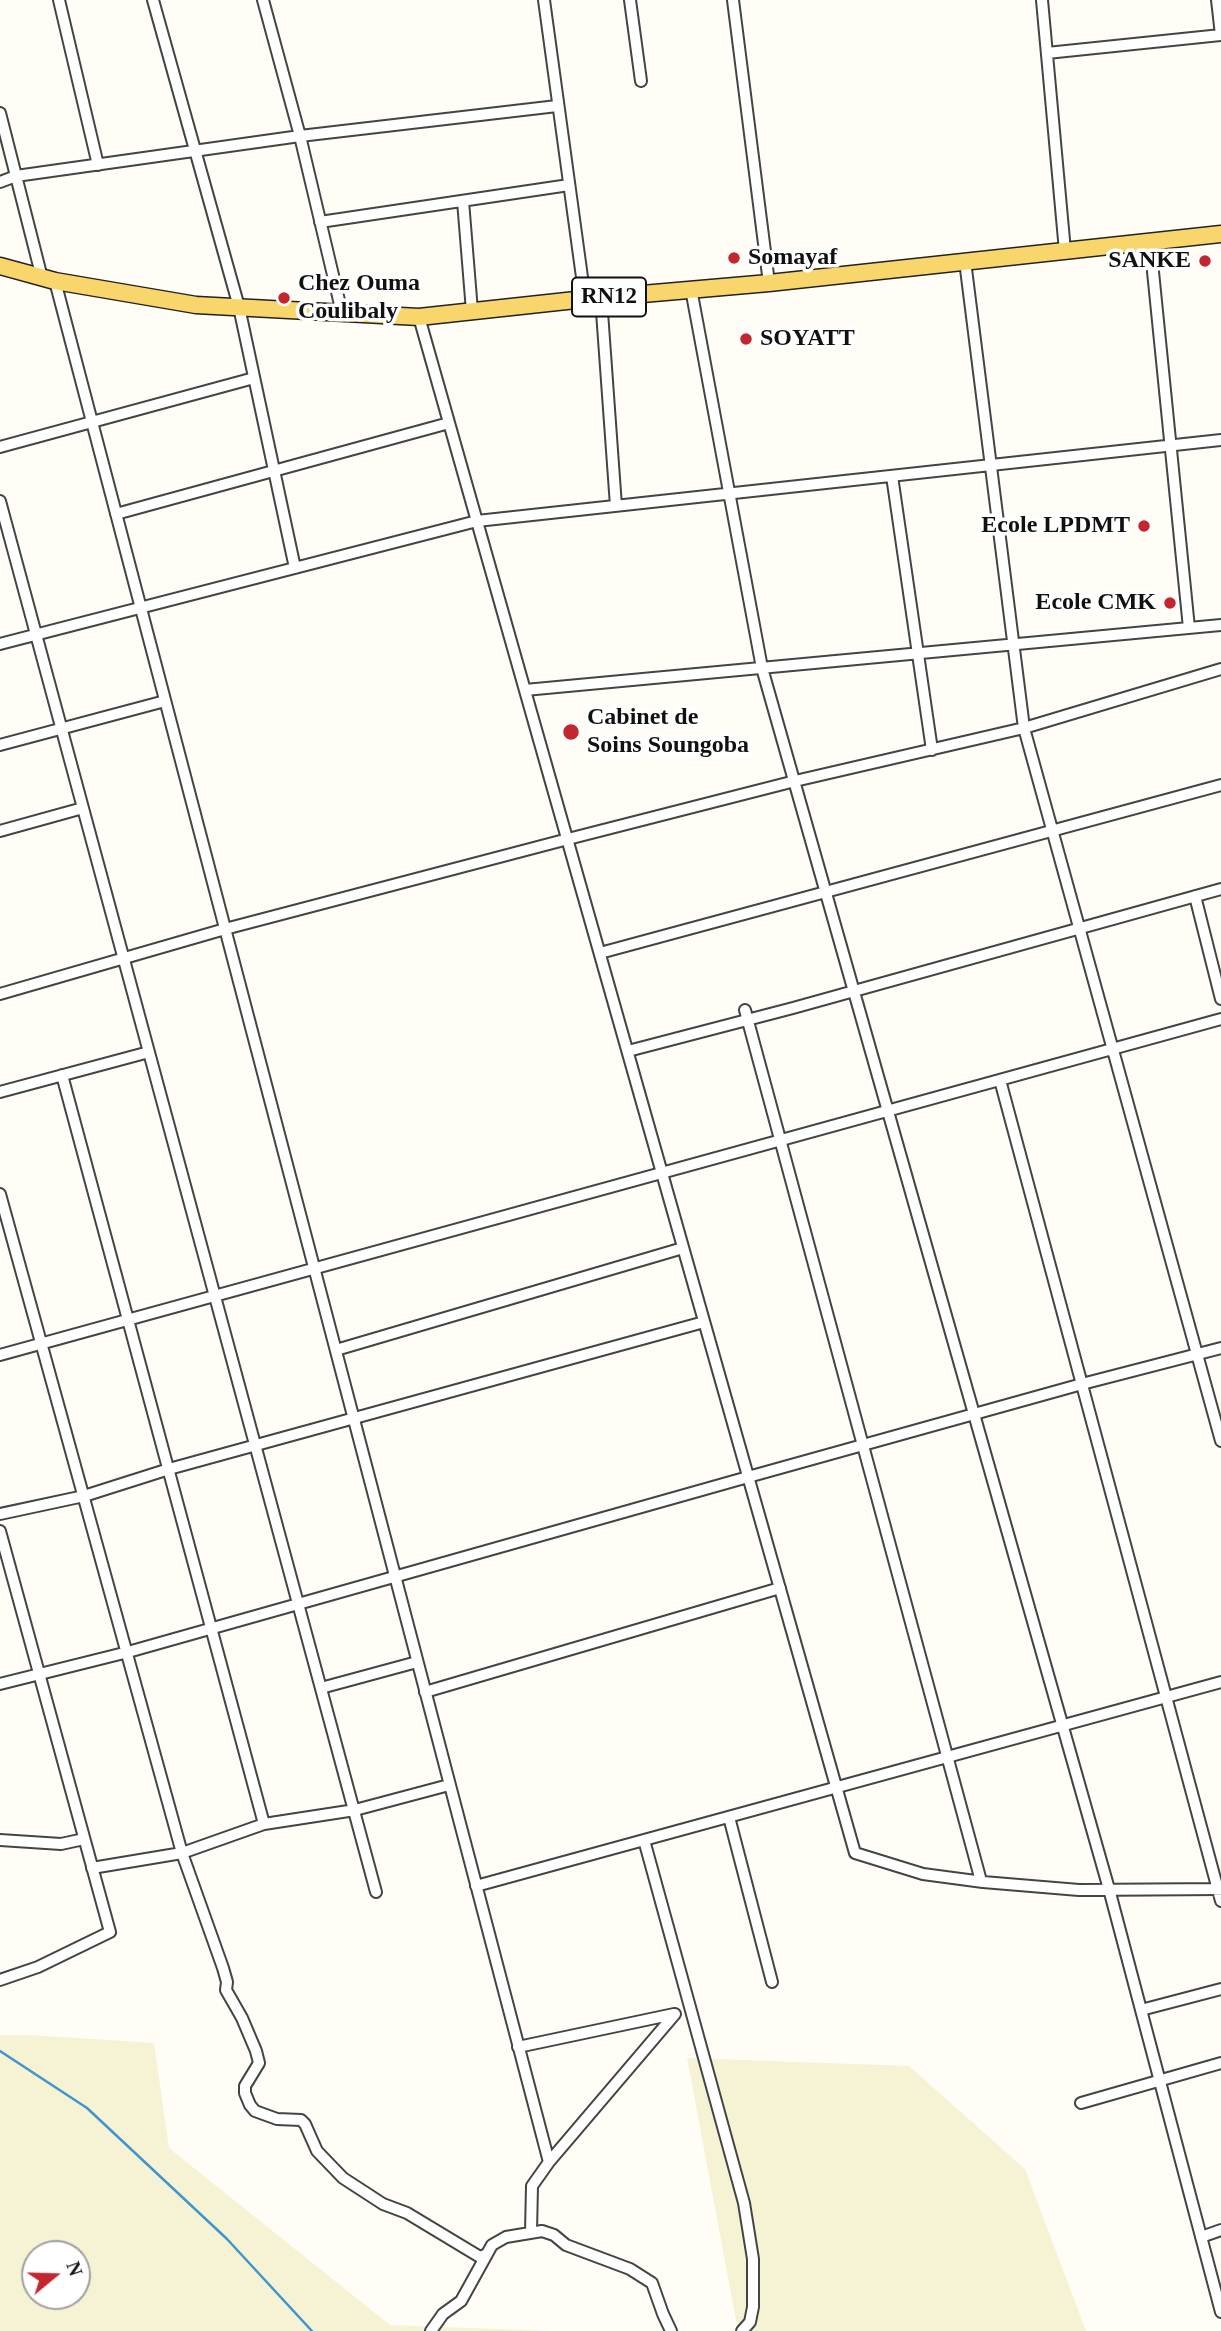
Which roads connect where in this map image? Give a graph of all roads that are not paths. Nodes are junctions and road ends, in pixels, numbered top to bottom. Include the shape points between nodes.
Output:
1 (58, 0) edge
2 (153, 0) edge
3 (263, 0) edge
4 (544, 0) edge
5 (630, 0) edge
6 (733, 0) edge
7 (1042, 0) edge
8 (1217, 0) edge
9 (1047, 53) junction
10 (641, 81) dead end
11 (557, 106) junction
12 (0, 113) edge
13 (300, 136) junction
14 (195, 150) junction
15 (98, 165) junction
16 (16, 176) junction
17 (0, 182) edge
18 (569, 186) junction
19 (463, 201) junction
20 (320, 222) junction
21 (1221, 234) edge
22 (1150, 242) junction
23 (1065, 251) junction
24 (965, 261) junction
25 (0, 266) edge
26 (49, 279) junction
27 (769, 283) junction
28 (691, 289) junction
29 (593, 298) junction
30 (239, 307) junction
31 (472, 311) junction
32 (342, 313) junction
33 (419, 317) junction
34 (254, 378) junction
35 (92, 422) junction
36 (449, 423) junction
37 (1221, 440) edge
38 (1170, 446) junction
39 (0, 447) edge
40 (991, 465) junction
41 (274, 471) junction
42 (892, 476) junction
43 (730, 494) junction
44 (0, 501) edge
45 (616, 506) junction
46 (116, 514) junction
47 (477, 521) junction
48 (295, 568) junction
49 (141, 608) junction
50 (1221, 625) edge
51 (1189, 628) junction
52 (36, 635) junction
53 (0, 644) edge
54 (1014, 645) junction
55 (918, 653) junction
56 (762, 668) junction
57 (1221, 669) edge
58 (525, 690) junction
59 (165, 701) junction
60 (1024, 728) junction
61 (62, 729) junction
62 (0, 746) edge
63 (932, 750) junction
64 (795, 781) junction
65 (1221, 785) edge
66 (83, 808) junction
67 (1052, 830) junction
68 (0, 831) edge
69 (568, 839) junction
70 (1221, 889) edge
71 (826, 892) junction
72 (1195, 896) junction
73 (1079, 928) junction
74 (225, 929) junction
75 (600, 953) junction
76 (124, 958) junction
77 (854, 989) junction
78 (0, 994) edge
79 (1221, 999) edge
80 (747, 1014) junction
81 (1221, 1019) edge
82 (1113, 1049) junction
83 (628, 1051) junction
84 (149, 1052) junction
85 (62, 1075) junction
86 (1000, 1080) junction
87 (0, 1092) edge
88 (888, 1110) junction
89 (780, 1140) junction
90 (662, 1172) junction
91 (0, 1194) edge
92 (683, 1248) junction
93 (314, 1268) junction
94 (215, 1295) junction
95 (127, 1320) junction
96 (705, 1322) junction
97 (42, 1343) junction
98 (1221, 1348) edge
99 (335, 1350) junction
100 (1197, 1354) junction
101 (0, 1355) edge
102 (1082, 1384) junction
103 (975, 1414) junction
104 (354, 1420) junction
105 (1221, 1441) edge
106 (256, 1446) junction
107 (862, 1446) junction
108 (169, 1469) junction
109 (748, 1477) junction
110 (84, 1496) junction
111 (0, 1514) edge
112 (0, 1531) edge
113 (395, 1578) junction
114 (780, 1588) junction
115 (298, 1605) junction
116 (213, 1629) junction
117 (128, 1652) junction
118 (417, 1662) junction
119 (39, 1674) junction
120 (1221, 1682) edge
121 (0, 1684) edge
122 (321, 1688) junction
123 (425, 1692) junction
124 (1166, 1697) junction
125 (1062, 1726) junction
126 (946, 1757) junction
127 (449, 1784) junction
128 (836, 1787) junction
129 (355, 1810) junction
130 (729, 1817) junction
131 (264, 1824) junction
132 (84, 1839) junction
133 (0, 1840) edge
134 (644, 1840) junction
135 (182, 1853) junction
136 (92, 1868) junction
137 (981, 1881) junction
138 (476, 1886) junction
139 (1109, 1889) junction
140 (1219, 1889) edge
141 (376, 1892) dead end
142 (1221, 1902) edge
143 (0, 1980) edge
144 (772, 1982) dead end
145 (1221, 1989) edge
146 (1141, 2010) junction
147 (691, 2011) junction
148 (675, 2014) junction
149 (518, 2047) junction
150 (1221, 2063) edge
151 (1160, 2081) junction
152 (1081, 2103) dead end
153 (549, 2162) junction
154 (1221, 2231) edge
155 (531, 2232) junction
156 (1201, 2237) junction
157 (486, 2254) junction
158 (1221, 2312) edge
159 (431, 2331) edge
160 (671, 2331) edge
161 (742, 2331) edge

1 - 15 street
2 - 14 street
3 - 13 street
4 - 11 street
5 - 10 street
6 - 27 street
7 - 9 street
8 - 9 street via 1221,35
9 - 23 street
11 - 13 street
11 - 18 street
12 - 16 street
13 - 14 street
13 - 20 street
14 - 15 street
14 - 30 street
15 - 16 street
16 - 17 street
16 - 26 street
18 - 19 street
18 - 29 street
19 - 20 street
19 - 31 street
20 - 32 street
21 - 22 main road, RN12
22 - 23 main road, RN12
22 - 38 street
23 - 24 main road, RN12
24 - 27 main road, RN12
24 - 40 street
25 - 26 main road, RN12
26 - 30 main road, RN12 via 196,306
26 - 35 street
27 - 28 main road, RN12
28 - 29 main road, RN12
28 - 43 street
29 - 31 main road, RN12
29 - 45 street
30 - 32 main road, RN12
30 - 34 street
31 - 33 main road, RN12
32 - 33 main road, RN12
33 - 36 street
34 - 35 street
34 - 41 street
35 - 39 street
35 - 46 street
36 - 41 street
36 - 47 street
37 - 38 street
38 - 40 street
38 - 51 street
40 - 42 street
40 - 54 street
41 - 46 street
41 - 48 street
42 - 43 street
42 - 55 street
43 - 45 street
43 - 56 street
44 - 52 street
45 - 47 street
46 - 49 street
47 - 48 street
47 - 58 street
48 - 49 street
49 - 52 street
49 - 59 street
50 - 51 street
51 - 54 street
52 - 53 street
52 - 61 street
54 - 55 street
54 - 60 street
55 - 56 street
55 - 63 street
56 - 58 street
56 - 64 street
57 - 60 street
58 - 69 street
59 - 61 street
59 - 74 street
60 - 63 street
60 - 67 street
61 - 62 street
61 - 66 street
63 - 64 street
64 - 69 street
64 - 71 street
65 - 67 street
66 - 68 street
66 - 76 street
67 - 71 street
67 - 73 street
69 - 74 street
69 - 75 street
70 - 72 street
71 - 75 street
71 - 77 street
72 - 73 street
72 - 79 street
73 - 77 street
73 - 82 street
74 - 76 street
74 - 93 street
75 - 83 street
76 - 78 street
76 - 84 street
77 - 80 street via 793,1008
77 - 88 street
80 - 83 street
80 - 89 street
81 - 82 street
82 - 86 street
82 - 100 street
83 - 90 street
84 - 85 street
84 - 94 street
85 - 87 street
85 - 95 street
86 - 88 street
86 - 102 street
88 - 89 street
88 - 103 street
89 - 90 street
89 - 107 street
90 - 92 street
90 - 93 street
91 - 97 street
92 - 96 street
92 - 99 street
93 - 94 street
93 - 99 street
94 - 95 street
94 - 106 street
95 - 97 street
95 - 108 street
96 - 104 street
96 - 109 street
97 - 101 street
97 - 110 street
98 - 100 street
99 - 104 street
100 - 102 street
100 - 105 street
102 - 103 street
102 - 124 street
103 - 107 street
103 - 125 street
104 - 106 street
104 - 113 street
106 - 108 street
106 - 115 street
107 - 109 street
107 - 126 street
108 - 110 street
108 - 116 street
109 - 113 street
109 - 114 street
110 - 111 street
110 - 117 street
112 - 119 street
113 - 115 street
113 - 118 street
114 - 123 street
114 - 128 street
115 - 116 street
115 - 122 street
116 - 117 street
116 - 131 street
117 - 119 street
117 - 135 street
118 - 122 street
118 - 123 street
119 - 121 street
119 - 132 street
120 - 124 street
122 - 129 street
123 - 127 street
124 - 125 street
124 - 140 street
125 - 126 street
125 - 139 street
126 - 128 street
126 - 137 street
127 - 129 street
127 - 138 street
128 - 130 street
128 - 137 street via 855,1853 923,1874
129 - 131 street
129 - 141 street
130 - 134 street
130 - 144 street
131 - 135 street
132 - 133 street via 61,1844
132 - 136 street
134 - 138 street
134 - 147 street
135 - 136 street
135 - 157 street via 223,1968 226,1990 259,2063 245,2086 255,2112 301,2120 317,2151 343,2178 480,2257
136 - 143 street via 110,1932
137 - 139 street
138 - 149 street
139 - 140 street
139 - 146 street
140 - 142 street
145 - 146 street
146 - 151 street
147 - 148 street
147 - 161 street via 746,2214 753,2307 750,2322
148 - 149 street
148 - 153 street
149 - 153 street
150 - 151 street
151 - 152 street
151 - 156 street
153 - 155 street via 532,2186
154 - 156 street
155 - 157 street via 506,2237
155 - 160 street via 554,2235 566,2245 630,2269 652,2283
156 - 158 street
157 - 159 street via 461,2301 443,2314

